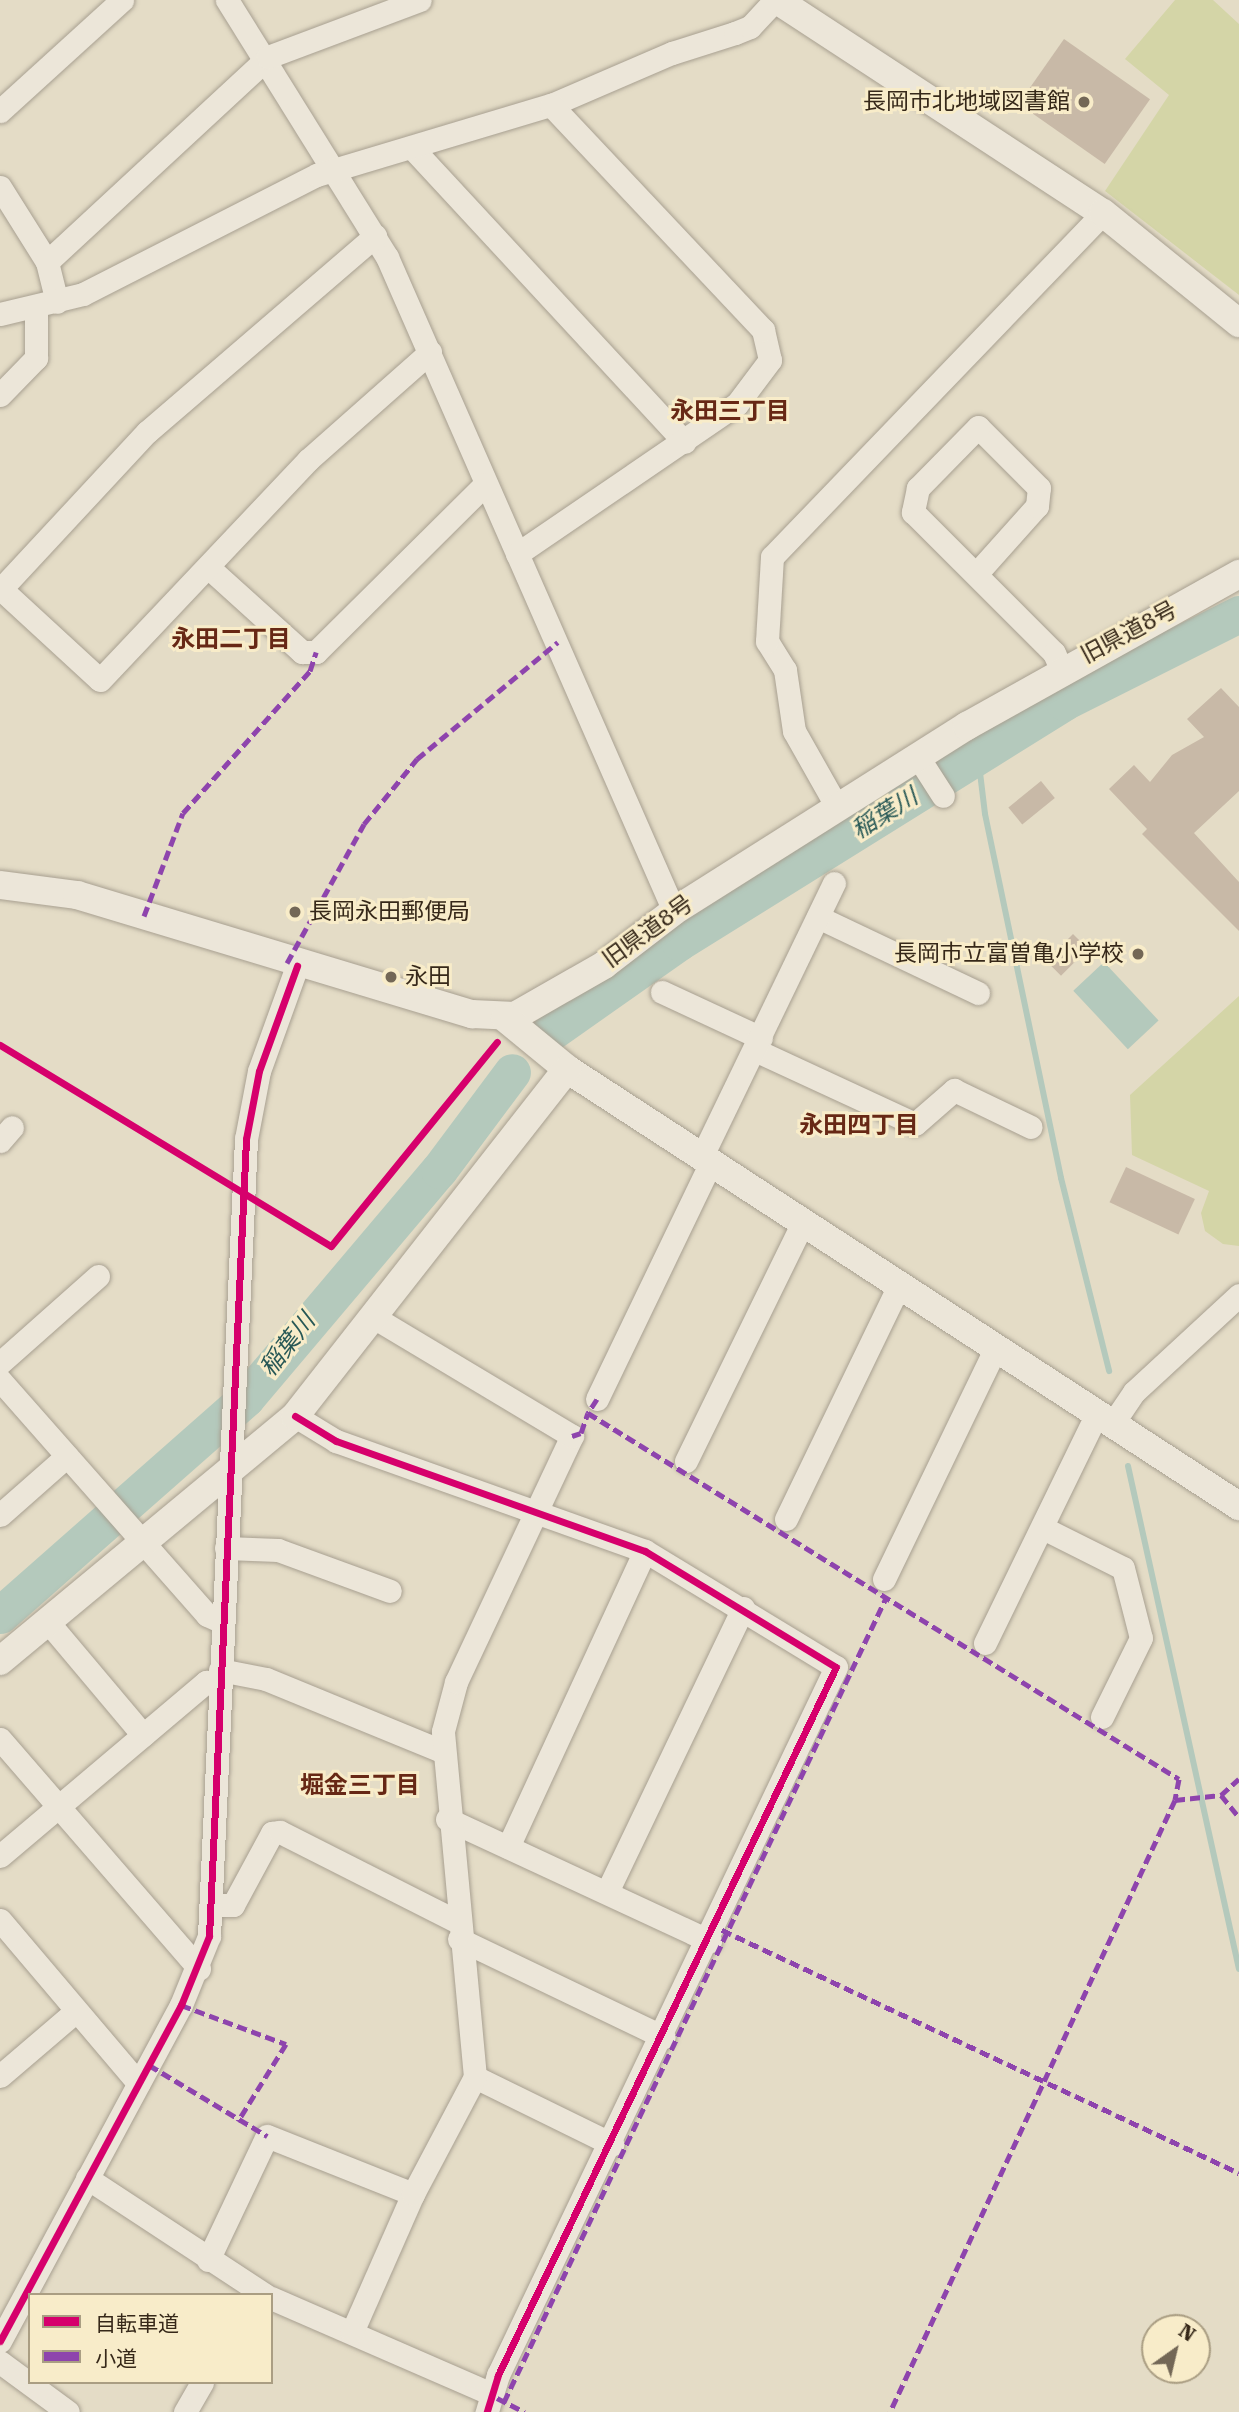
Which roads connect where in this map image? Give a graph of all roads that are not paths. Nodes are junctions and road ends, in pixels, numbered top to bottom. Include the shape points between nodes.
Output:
1 (122, 0) edge
2 (227, 0) edge
3 (420, 0) edge
4 (784, 2) edge
5 (268, 57) junction
6 (551, 105) junction
7 (0, 111) edge
8 (414, 150) junction
9 (335, 169) junction
10 (0, 187) edge
11 (1103, 213) junction
12 (375, 236) junction
13 (47, 262) junction
14 (46, 305) junction
15 (0, 314) edge
16 (1239, 323) edge
17 (430, 352) junction
18 (0, 395) edge
19 (684, 442) junction
20 (485, 484) junction
21 (517, 554) junction
22 (208, 567) junction
23 (978, 573) junction
24 (1239, 575) edge
25 (1, 590) edge
26 (1061, 670) junction
27 (920, 761) junction
28 (943, 796) dead end
29 (837, 807) junction
30 (834, 883) dead end
31 (0, 886) edge
32 (674, 911) junction
33 (818, 917) junction
34 (297, 966) junction
35 (662, 992) dead end
36 (978, 993) dead end
37 (505, 1018) junction
38 (758, 1044) junction
39 (567, 1069) junction
40 (1031, 1127) dead end
41 (706, 1159) junction
42 (803, 1222) junction
43 (98, 1276) dead end
44 (899, 1285) junction
45 (1239, 1295) edge
46 (376, 1318) junction
47 (996, 1348) junction
48 (0, 1363) edge
49 (0, 1380) edge
50 (597, 1399) dead end
51 (295, 1416) junction
52 (1105, 1418) junction
53 (67, 1456) junction
54 (686, 1461) dead end
55 (231, 1466) junction
56 (1239, 1506) edge
57 (0, 1514) edge
58 (537, 1515) junction
59 (786, 1519) dead end
60 (1043, 1528) junction
61 (142, 1540) junction
62 (226, 1548) junction
63 (645, 1552) junction
64 (884, 1579) dead end
65 (390, 1591) dead end
66 (743, 1608) junction
67 (47, 1621) junction
68 (223, 1622) junction
69 (985, 1643) dead end
70 (0, 1661) edge
71 (220, 1678) junction
72 (1102, 1717) dead end
73 (143, 1735) junction
74 (0, 1739) edge
75 (444, 1752) junction
76 (59, 1807) junction
77 (447, 1819) junction
78 (508, 1847) junction
79 (0, 1856) edge
80 (607, 1892) junction
81 (211, 1905) junction
82 (0, 1920) edge
83 (459, 1930) junction
84 (710, 1941) junction
85 (198, 1969) junction
86 (76, 2011) junction
87 (664, 2037) junction
88 (0, 2076) edge
89 (475, 2077) junction
90 (138, 2083) junction
91 (612, 2144) junction
92 (87, 2178) junction
93 (413, 2194) junction
94 (208, 2260) junction
95 (259, 2293) edge
96 (273, 2300) edge
97 (352, 2332) junction
98 (0, 2341) edge
99 (0, 2362) edge
100 (28, 2383) edge
101 (30, 2384) edge
102 (201, 2384) edge
103 (489, 2403) edge
104 (68, 2412) edge
105 (184, 2412) edge

1 - 7 street
2 - 5 street
3 - 5 street
4 - 6 street via 750,27
4 - 11 street
5 - 9 street
5 - 13 street
6 - 8 street
6 - 19 street via 763,330 770,345 754,389
8 - 9 street
8 - 19 street
9 - 12 street
9 - 14 street
10 - 13 street
11 - 16 street
11 - 29 street via 772,556 767,641 785,670 794,731
12 - 17 street
12 - 25 street via 147,432
13 - 14 street
14 - 15 street
14 - 18 street via 36,358
17 - 20 street
17 - 22 street via 308,460
19 - 21 street
20 - 21 street
20 - 22 street via 316,652 302,653
21 - 32 street
22 - 25 street via 100,680
23 - 23 street via 1037,506 1039,495 1037,481 978,427 918,488 912,504 920,520
23 - 26 street via 1054,653
24 - 26 street, 旧県道8号
26 - 27 street, 旧県道8号
27 - 28 street
27 - 29 street, 旧県道8号
29 - 32 street, 旧県道8号
30 - 33 street
31 - 34 street via 77,895
32 - 37 street, 旧県道8号 via 604,965
33 - 36 street
33 - 38 street
34 - 37 street
34 - 55 street via 250,1107
35 - 38 street
37 - 39 street
38 - 40 street via 915,1124 925,1122 939,1097 954,1090
38 - 41 street
39 - 41 street
39 - 46 street
41 - 42 street
41 - 50 street
42 - 44 street
42 - 54 street
43 - 48 street
44 - 47 street
44 - 59 street
45 - 52 street
46 - 51 street
46 - 58 street via 572,1436
47 - 52 street
47 - 64 street
49 - 53 street
51 - 55 street
51 - 58 street via 336,1441
52 - 56 street
52 - 60 street
53 - 57 street
53 - 61 street
55 - 61 street
55 - 62 street
58 - 63 street
58 - 75 street via 456,1682 443,1731
60 - 69 street
60 - 72 street via 1123,1568 1141,1638
61 - 67 street
61 - 68 street via 207,1615
62 - 65 street via 278,1550
62 - 68 street
63 - 66 street
63 - 78 street
66 - 80 street
66 - 84 street via 836,1667
67 - 70 street
67 - 73 street
68 - 71 street
71 - 73 street via 206,1682
71 - 75 street via 266,1679
71 - 81 street
73 - 76 street
74 - 76 street
75 - 77 street
76 - 79 street
76 - 85 street
77 - 78 street
77 - 83 street
78 - 80 street
80 - 84 street
81 - 83 street via 233,1905 267,1841 280,1832
81 - 85 street
82 - 86 street
83 - 87 street
83 - 89 street
84 - 87 street
85 - 90 street
86 - 88 street
86 - 90 street
87 - 91 street
89 - 91 street
89 - 93 street
90 - 92 street
91 - 103 street
92 - 94 street
92 - 98 street
93 - 94 street via 267,2136
93 - 97 street
94 - 95 street
96 - 97 street
97 - 103 street
99 - 100 street
101 - 104 street
102 - 105 street

